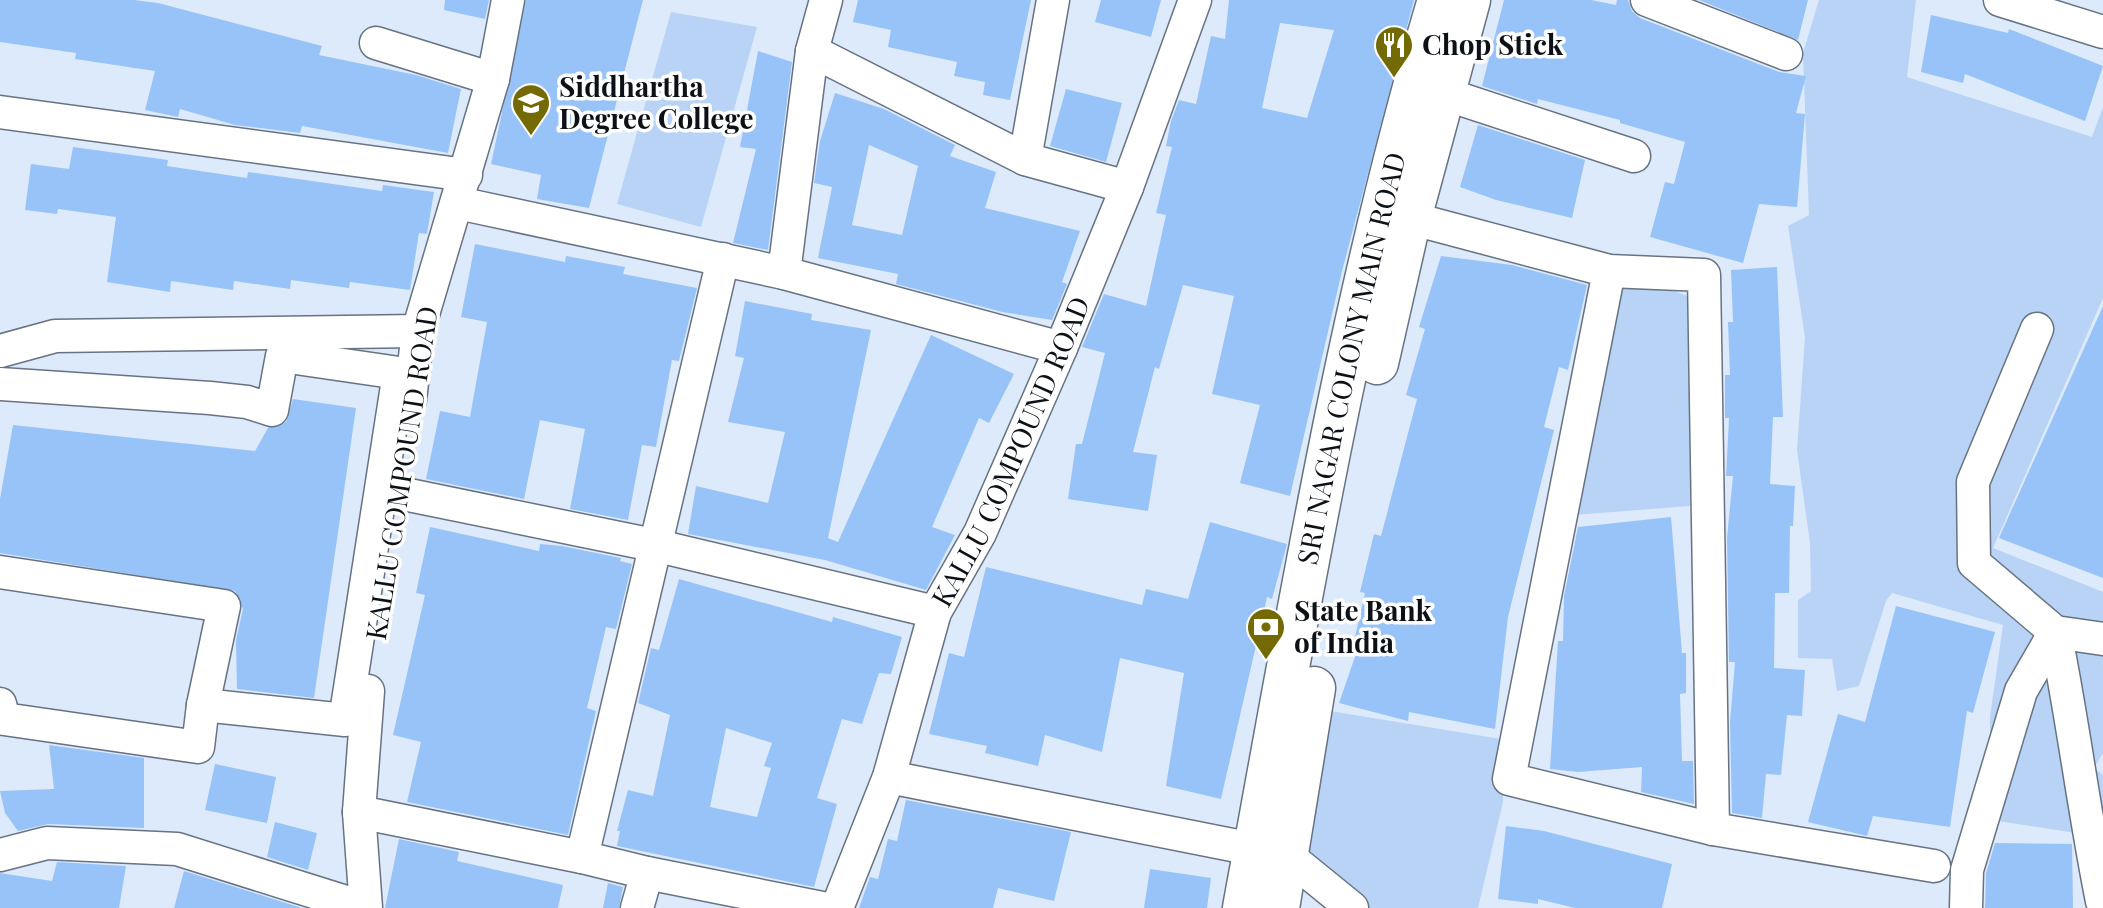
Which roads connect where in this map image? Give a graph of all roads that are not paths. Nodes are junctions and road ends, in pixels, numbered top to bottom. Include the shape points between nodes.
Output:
1 (508, 0) edge
2 (826, 0) edge
3 (1053, 0) edge
4 (1195, 0) edge
5 (1439, 0) edge
6 (1469, 0) edge
7 (1647, 0) edge
8 (2000, 0) edge
9 (2103, 32) edge
10 (376, 43) dead end
11 (812, 51) junction
12 (1786, 54) dead end
13 (493, 79) junction
14 (1442, 93) junction
15 (0, 112) edge
16 (1634, 156) dead end
17 (1025, 159) junction
18 (1127, 187) junction
19 (462, 189) junction
20 (1410, 218) junction
21 (723, 259) junction
22 (1609, 271) junction
23 (784, 273) junction
24 (2037, 329) dead end
25 (418, 331) junction
26 (1061, 348) junction
27 (0, 351) edge
28 (0, 384) edge
29 (399, 493) junction
30 (658, 546) junction
31 (0, 572) edge
32 (935, 612) junction
33 (2055, 632) junction
34 (2103, 639) edge
35 (0, 704) edge
36 (203, 705) junction
37 (889, 777) junction
38 (359, 812) junction
39 (1713, 829) junction
40 (1271, 854) junction
41 (0, 855) edge
42 (582, 857) junction
43 (1934, 866) dead end
44 (647, 873) junction
45 (2102, 901) edge
46 (365, 908) edge
47 (637, 908) edge
48 (822, 908) edge
49 (837, 908) edge
50 (1244, 908) edge
51 (1278, 908) edge
52 (1352, 908) edge
53 (1966, 908) edge
54 (2100, 908) edge

1 - 13 street, KALLU COMPOUND ROAD
2 - 11 street
3 - 17 street
4 - 18 street, KALLU COMPOUND ROAD
5 - 40 main road, SRI NAGAR COLONY MAIN ROAD via 1373,247
6 - 14 main road, SRI NAGAR COLONY MAIN ROAD
7 - 12 street
8 - 9 street
10 - 13 street
11 - 17 street
11 - 23 street
13 - 19 street, KALLU COMPOUND ROAD
14 - 16 street
14 - 20 main road, SRI NAGAR COLONY MAIN ROAD
15 - 19 street
17 - 18 street
18 - 26 street, KALLU COMPOUND ROAD
19 - 21 street
19 - 25 street, KALLU COMPOUND ROAD
20 - 22 street
20 - 40 main road, SRI NAGAR COLONY MAIN ROAD via 1315,684
21 - 23 street
21 - 30 street
22 - 39 street via 1704,275
22 - 39 street via 1509,779
23 - 26 street
24 - 33 street via 1973,482 1974,563
25 - 27 street via 55,336
25 - 29 street, KALLU COMPOUND ROAD
26 - 32 street, KALLU COMPOUND ROAD via 980,533
28 - 36 street via 210,398 272,410 282,356 399,373 345,720
29 - 30 street
29 - 38 street, KALLU COMPOUND ROAD via 365,713
30 - 32 street
30 - 42 street
31 - 36 street via 224,606
32 - 37 street, KALLU COMPOUND ROAD
33 - 34 street
33 - 45 street
33 - 53 street via 2021,691 1967,870
35 - 36 street via 4,719 198,747
37 - 40 street
37 - 49 street, KALLU COMPOUND ROAD
38 - 42 street
38 - 46 street, KALLU COMPOUND ROAD
39 - 43 street
40 - 50 main road, SRI NAGAR COLONY MAIN ROAD
40 - 51 main road, SRI NAGAR COLONY MAIN ROAD
40 - 52 street
41 - 46 street via 47,843 177,849
42 - 44 street
44 - 47 street
44 - 48 street
45 - 54 street

